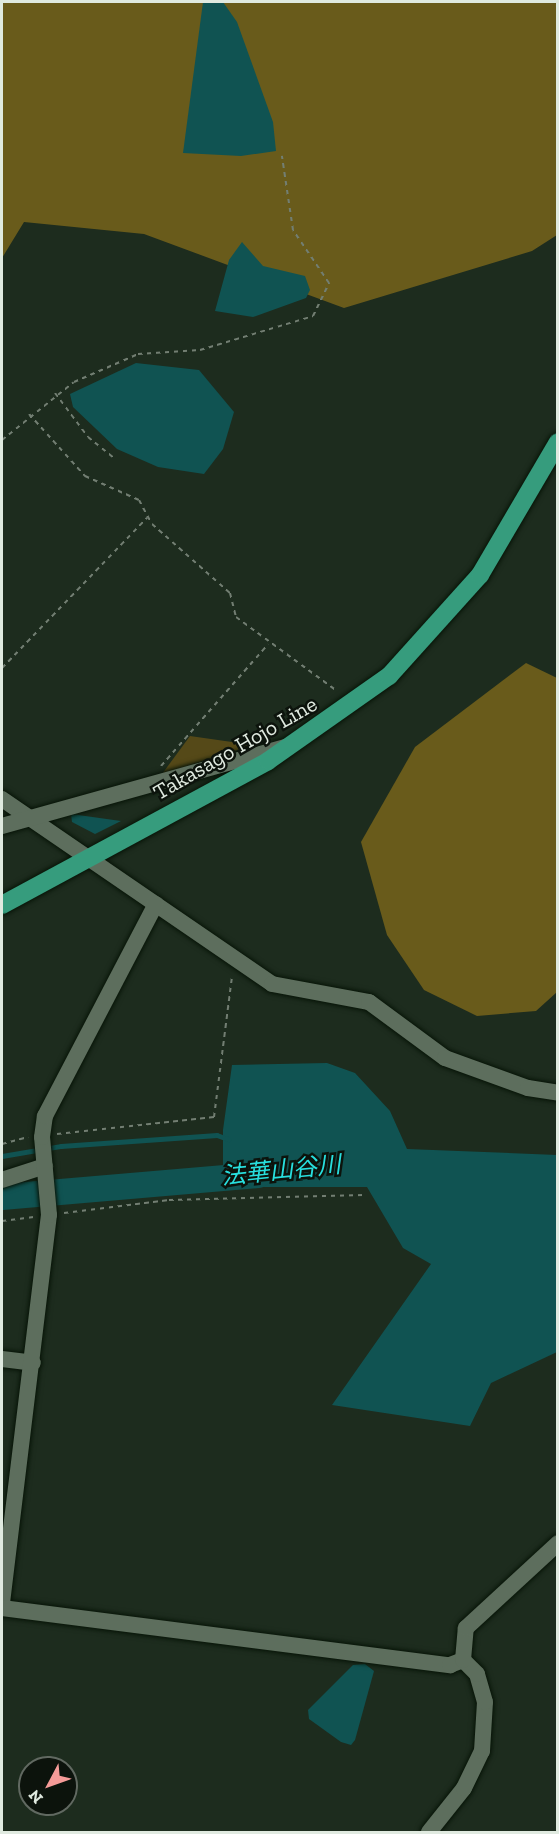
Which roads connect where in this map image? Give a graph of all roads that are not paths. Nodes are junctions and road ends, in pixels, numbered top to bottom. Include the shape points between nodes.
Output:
1 (558, 442) edge
2 (296, 745) junction
3 (2, 799) edge
4 (32, 818) junction
5 (2, 826) edge
6 (89, 857) junction
7 (2, 904) edge
8 (156, 904) junction
9 (558, 1093) edge
10 (45, 1161) junction
11 (2, 1180) edge
12 (2, 1359) edge
13 (33, 1363) junction
14 (558, 1544) edge
15 (2, 1603) edge
16 (2, 1608) edge
17 (463, 1660) junction
18 (429, 1833) edge

1 - 2 main road, Takasago Hojo Line via 480,576 442,624 354,703
2 - 4 street
2 - 6 main road, Takasago Hojo Line
3 - 4 street
4 - 5 street
4 - 6 street
6 - 7 main road, Takasago Hojo Line
6 - 8 street
8 - 9 street via 272,984 369,1002 444,1058 472,1070
8 - 10 street via 45,1116
10 - 11 street
10 - 13 street via 49,1215
12 - 13 street
13 - 15 street
14 - 17 street via 466,1628
16 - 17 street via 450,1665
17 - 18 street via 482,1686 482,1751 464,1788

